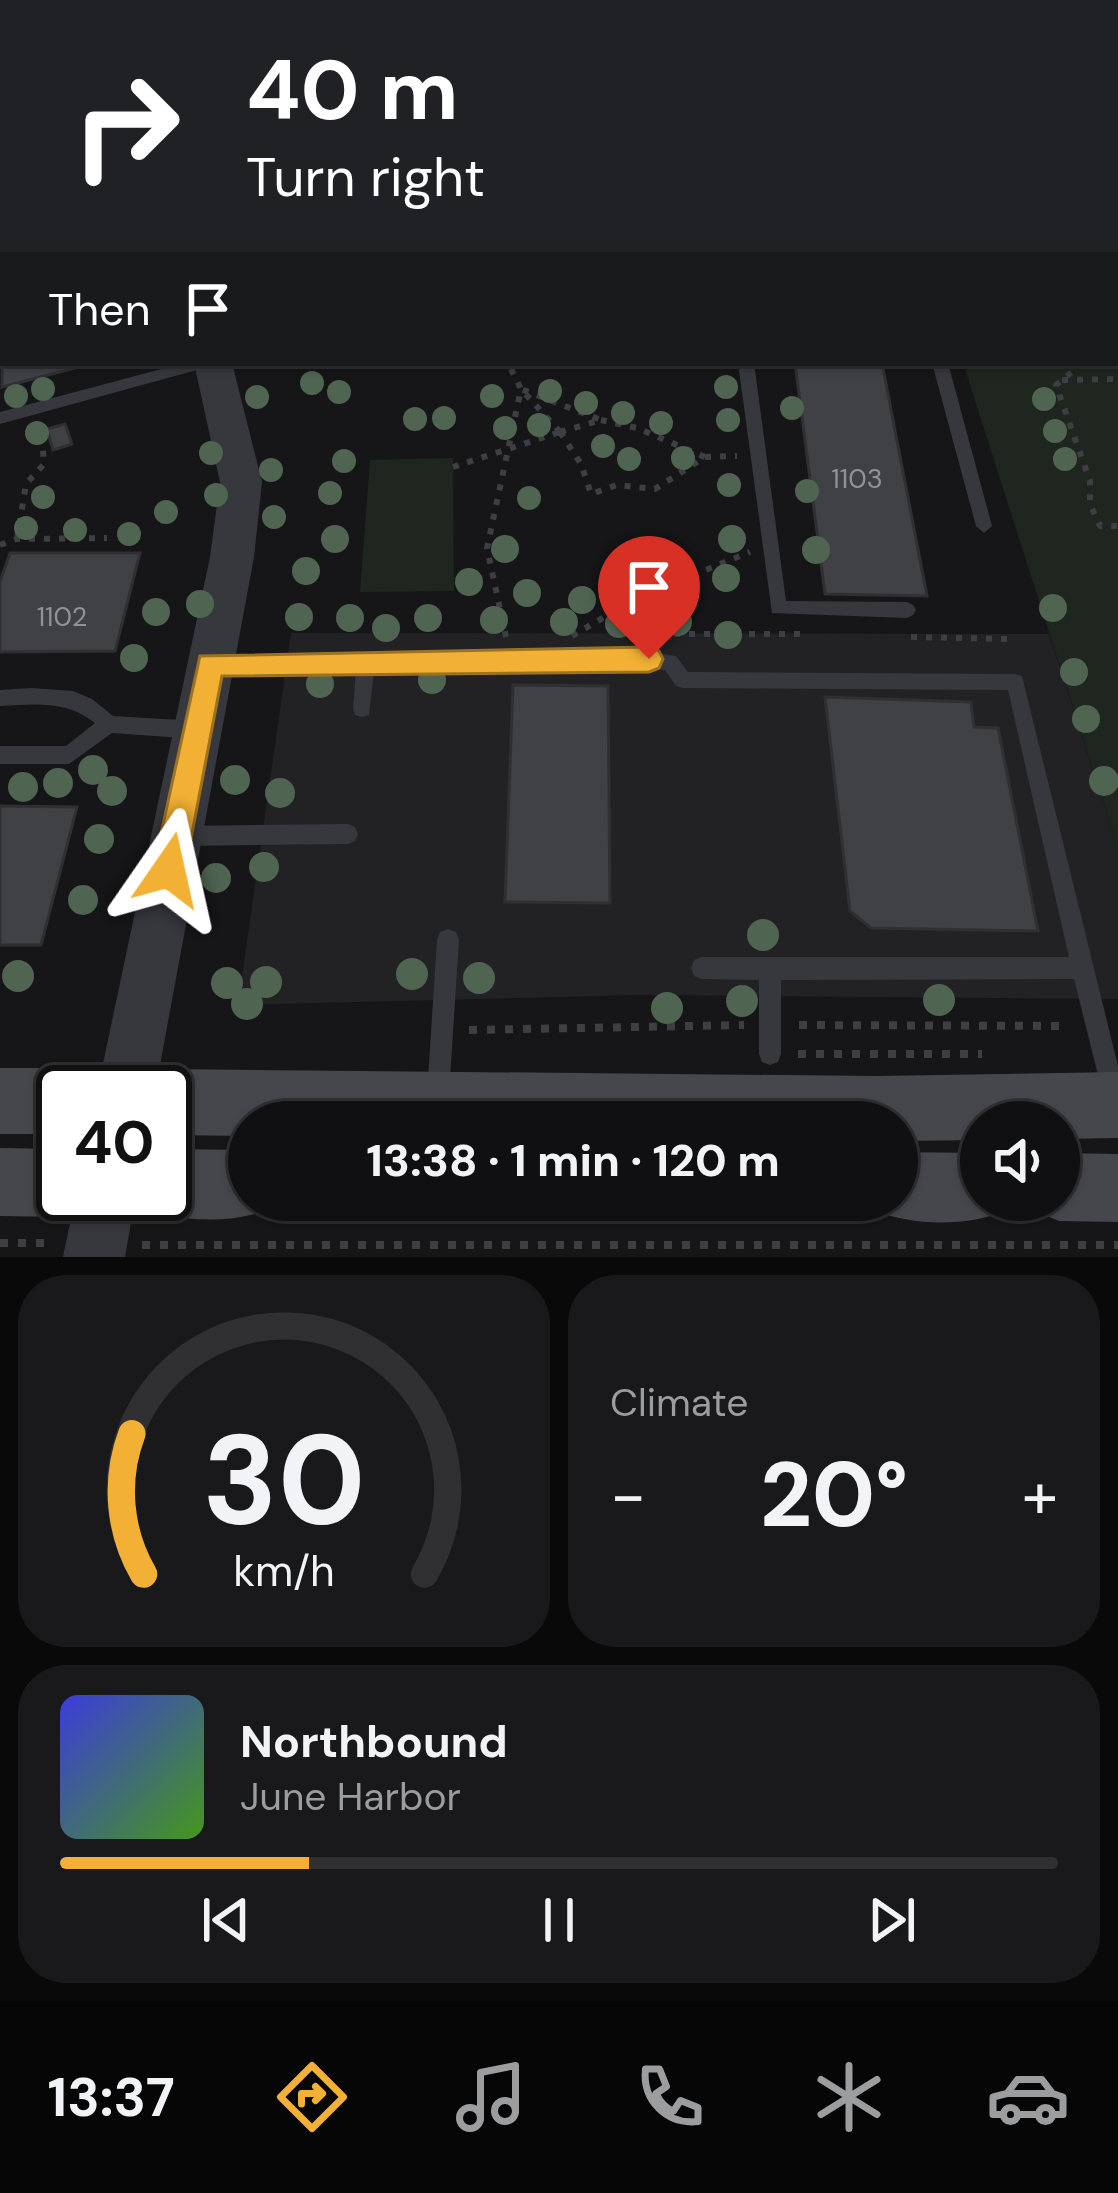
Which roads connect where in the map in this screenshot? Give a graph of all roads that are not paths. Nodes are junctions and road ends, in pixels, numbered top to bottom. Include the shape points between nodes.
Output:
1 (193, 366) edge
2 (214, 366) edge
3 (746, 366) edge
4 (941, 366) edge
5 (0, 418) edge
6 (984, 526) dead end
7 (907, 610) dead end
8 (366, 661) junction
9 (210, 664) junction
10 (0, 698) edge
11 (362, 709) dead end
12 (109, 724) junction
13 (197, 730) junction
14 (0, 755) edge
15 (348, 834) dead end
16 (176, 836) junction
17 (448, 940) dead end
18 (702, 968) dead end
19 (1082, 968) junction
20 (770, 969) junction
21 (770, 1054) dead end
22 (131, 1065) edge
23 (0, 1101) edge
24 (36, 1101) edge
25 (437, 1101) edge
26 (192, 1102) edge
27 (228, 1103) edge
28 (1118, 1105) edge
29 (918, 1108) edge
30 (0, 1182) edge
31 (36, 1183) edge
32 (192, 1184) edge
33 (228, 1184) edge
34 (918, 1186) edge
35 (960, 1187) edge
36 (1080, 1187) edge
37 (1118, 1188) edge

1 - 5 lane
2 - 9 street via 241,482
3 - 7 lane via 778,608
4 - 6 lane
8 - 9 lane
8 - 11 lane
8 - 19 lane via 649,659 670,662 682,680 1015,682
9 - 13 street
10 - 12 lane via 69,696 93,705
12 - 13 lane
12 - 14 lane via 69,755
13 - 16 street
15 - 16 lane
16 - 22 street
17 - 25 lane
18 - 20 lane
19 - 20 lane
19 - 28 lane
20 - 21 lane
23 - 24 main road
26 - 27 main road
28 - 29 main road
30 - 31 main road
32 - 33 main road
34 - 35 main road
36 - 37 main road

